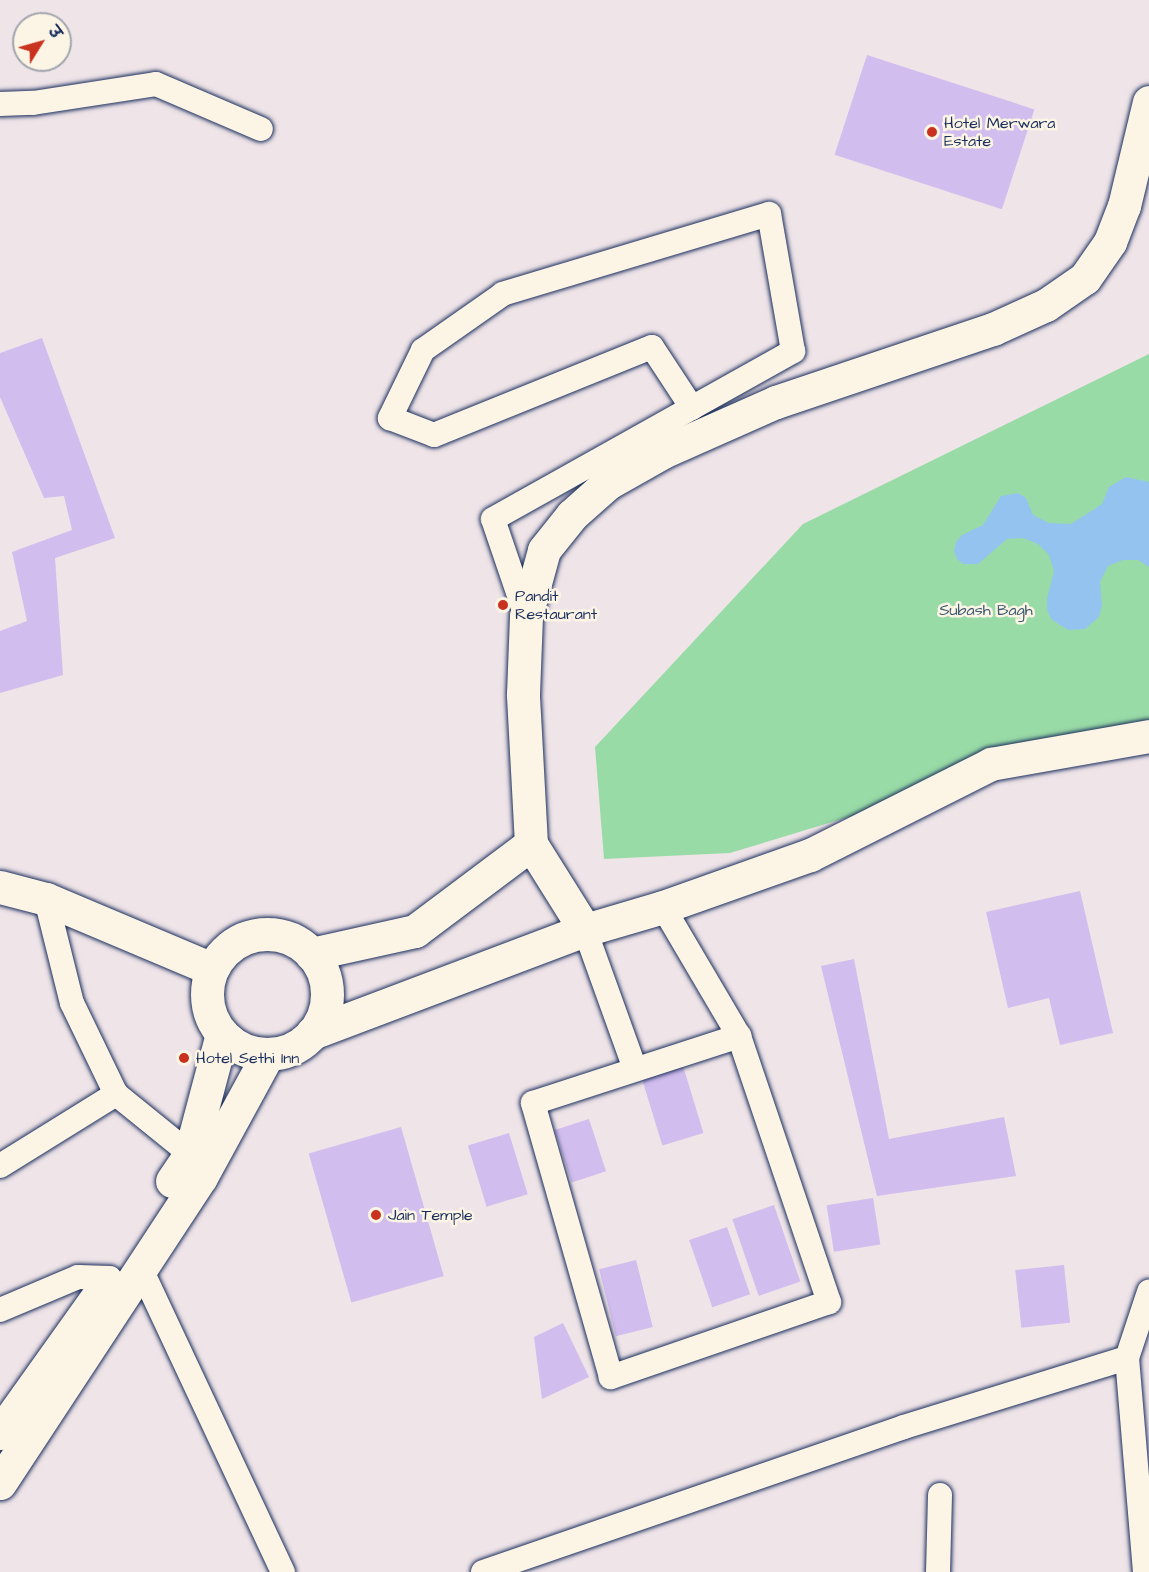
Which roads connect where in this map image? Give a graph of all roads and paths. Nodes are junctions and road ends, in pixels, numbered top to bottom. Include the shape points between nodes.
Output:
1 (1149, 102) edge
2 (0, 104) edge
3 (261, 129) dead end
4 (692, 408) junction
5 (526, 616) junction
6 (1149, 736) edge
7 (531, 844) junction
8 (0, 887) edge
9 (46, 899) junction
10 (663, 907) junction
11 (585, 930) junction
12 (311, 954) junction
13 (212, 969) junction
14 (312, 1033) junction
15 (222, 1034) junction
16 (739, 1036) junction
17 (268, 1054) junction
18 (635, 1070) junction
19 (116, 1094) junction
20 (199, 1160) junction
21 (0, 1166) edge
22 (141, 1269) junction
23 (110, 1278) junction
24 (1148, 1304) edge
25 (0, 1310) edge
26 (1127, 1359) junction
27 (0, 1433) edge
28 (0, 1453) edge
29 (1142, 1464) edge
30 (0, 1483) edge
31 (940, 1496) dead end
32 (283, 1572) edge
33 (483, 1572) edge
34 (938, 1572) edge
35 (1144, 1572) edge

1 - 5 main road via 1124,206 1110,242 1085,278 1046,305 993,329 776,402 663,452 608,483 572,515 544,550
2 - 3 street via 33,103 156,84
4 - 4 street via 652,347 434,435 390,418 423,350 503,294 769,214 793,351
4 - 5 street via 493,519
5 - 7 main road via 523,693
6 - 10 main road via 991,764 810,855
7 - 11 main road
7 - 12 main road via 415,931
8 - 9 main road
9 - 13 main road
9 - 19 street via 72,1003
10 - 11 main road
10 - 16 street
11 - 14 main road
11 - 18 street
12 - 13 main road via 283,936 249,936 221,955
12 - 14 main road via 321,969 326,993 321,1019
13 - 15 main road via 207,1003
14 - 17 main road via 299,1044
15 - 17 main road via 250,1052
15 - 20 main road
16 - 18 street
16 - 18 street via 829,1302 611,1377 533,1102
17 - 20 main road
19 - 20 street
19 - 21 street
20 - 22 main road
20 - 23 main road
20 - 28 main road
22 - 30 main road
22 - 32 street
23 - 25 street via 78,1277
23 - 27 main road
24 - 26 street
26 - 29 street
26 - 33 street via 904,1427
29 - 35 street
31 - 34 street

